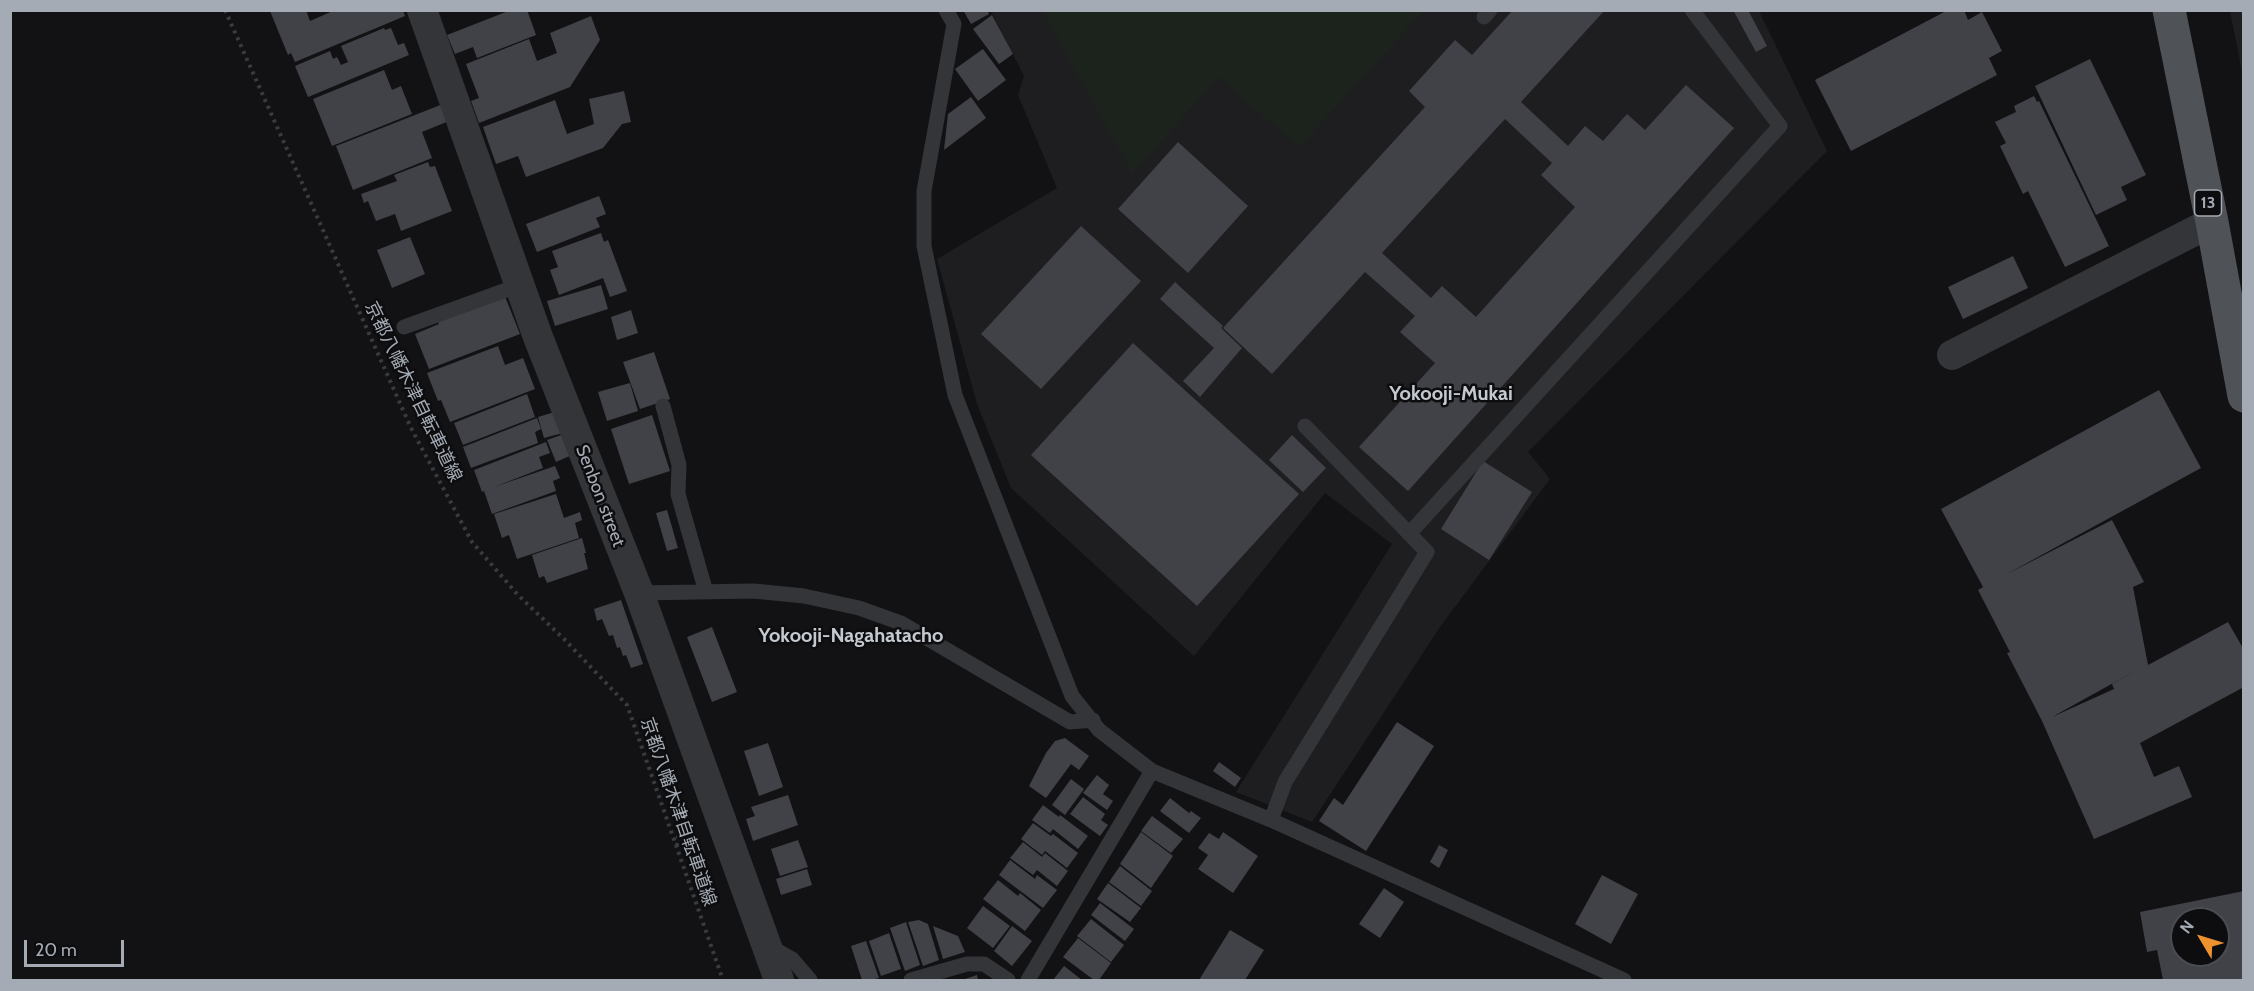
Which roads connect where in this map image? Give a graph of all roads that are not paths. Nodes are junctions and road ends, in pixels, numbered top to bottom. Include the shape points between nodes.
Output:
1 (422, 10) edge
2 (946, 10) edge
3 (1692, 10) edge
4 (2169, 10) edge
5 (2212, 222) junction
6 (520, 285) junction
7 (404, 327) dead end
8 (1952, 355) dead end
9 (2244, 396) edge
10 (663, 406) dead end
11 (1305, 426) dead end
12 (1409, 534) junction
13 (706, 592) junction
14 (639, 593) junction
15 (1093, 720) junction
16 (1152, 771) junction
17 (1271, 820) junction
18 (766, 945) junction
19 (779, 981) edge
20 (810, 981) edge
21 (911, 981) edge
22 (1008, 981) edge
23 (1028, 981) edge
24 (1624, 981) edge

1 - 6 street, Senbon street
2 - 15 lane via 954,24 924,191 924,246 952,383 1072,696
3 - 12 lane via 1780,126
4 - 5 main road, 13
5 - 8 street
5 - 9 main road, 13
6 - 7 lane
6 - 14 street, Senbon street
10 - 13 lane via 679,465 678,494
11 - 12 lane
12 - 17 lane via 1427,552 1285,782
13 - 14 lane
13 - 15 lane via 804,596 859,608 901,623 1070,722
14 - 18 street, Senbon street
15 - 16 lane
16 - 17 lane
16 - 23 lane
17 - 24 lane
18 - 19 street, Senbon street
18 - 20 lane via 792,958
21 - 22 lane via 967,964 984,964

